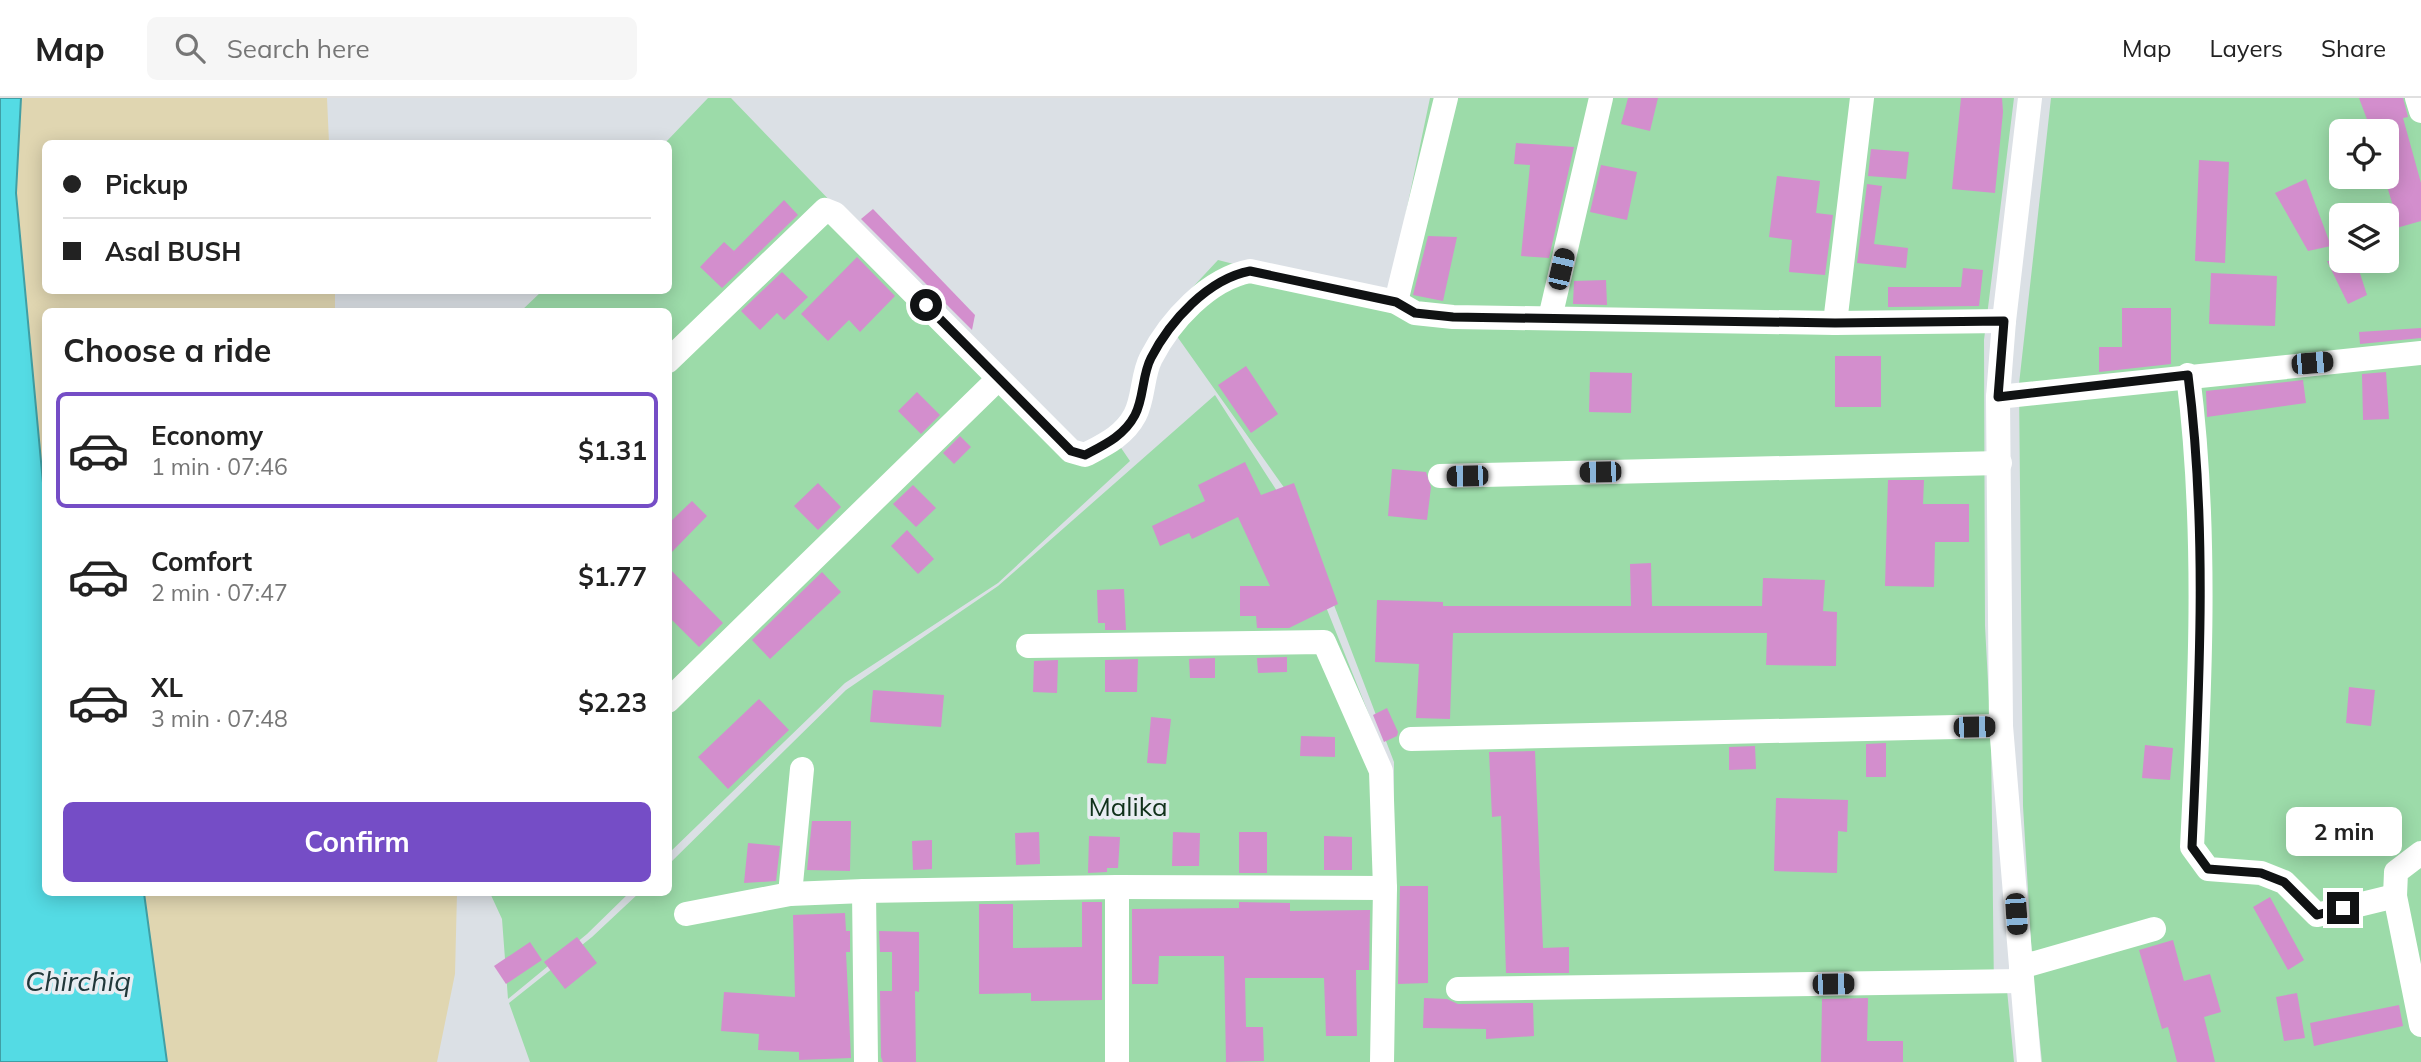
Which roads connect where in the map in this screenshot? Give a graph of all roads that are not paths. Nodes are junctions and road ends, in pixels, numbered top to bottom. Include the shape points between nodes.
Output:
1 (1446, 98) edge
2 (1601, 98) edge
3 (1862, 98) edge
4 (2029, 98) edge
5 (2417, 98) edge
6 (2421, 111) edge
7 (1396, 302) junction
8 (1550, 318) junction
9 (2004, 321) junction
10 (1835, 323) junction
11 (2421, 353) edge
12 (672, 357) edge
13 (2188, 375) junction
14 (998, 379) junction
15 (1998, 397) junction
16 (2000, 463) junction
17 (1440, 476) dead end
18 (1028, 646) dead end
19 (672, 697) edge
20 (2001, 726) junction
21 (1411, 739) dead end
22 (802, 769) dead end
23 (2421, 853) edge
24 (1117, 887) junction
25 (1385, 888) junction
26 (864, 891) junction
27 (790, 894) junction
28 (2395, 897) junction
29 (686, 914) dead end
30 (2154, 929) dead end
31 (2021, 974) junction
32 (1458, 989) dead end
33 (2421, 1029) edge
34 (866, 1062) edge
35 (1118, 1062) edge
36 (1382, 1062) edge
37 (2029, 1062) edge

1 - 7 street
2 - 8 street
3 - 10 street
4 - 9 street
5 - 6 street
7 - 8 street via 1415,313 1453,317
7 - 14 street via 1250,271 1231,275 1177,319 1150,359 1135,415 1115,439 1085,455 1071,451
8 - 10 street
9 - 10 street
9 - 15 street
11 - 13 street
12 - 14 street via 825,210 835,214
13 - 15 street
13 - 28 street via 2194,425 2201,666 2192,847 2208,869 2261,873 2284,882 2317,915
14 - 19 street
15 - 16 street
16 - 17 street
16 - 20 street
18 - 25 street via 1324,642 1381,771
20 - 21 street
20 - 31 street
22 - 27 street
23 - 28 street via 2396,872
24 - 25 street
24 - 26 street
24 - 35 street
25 - 36 street
26 - 27 street
26 - 34 street
27 - 29 street
28 - 33 street
30 - 31 street
31 - 32 street
31 - 37 street

